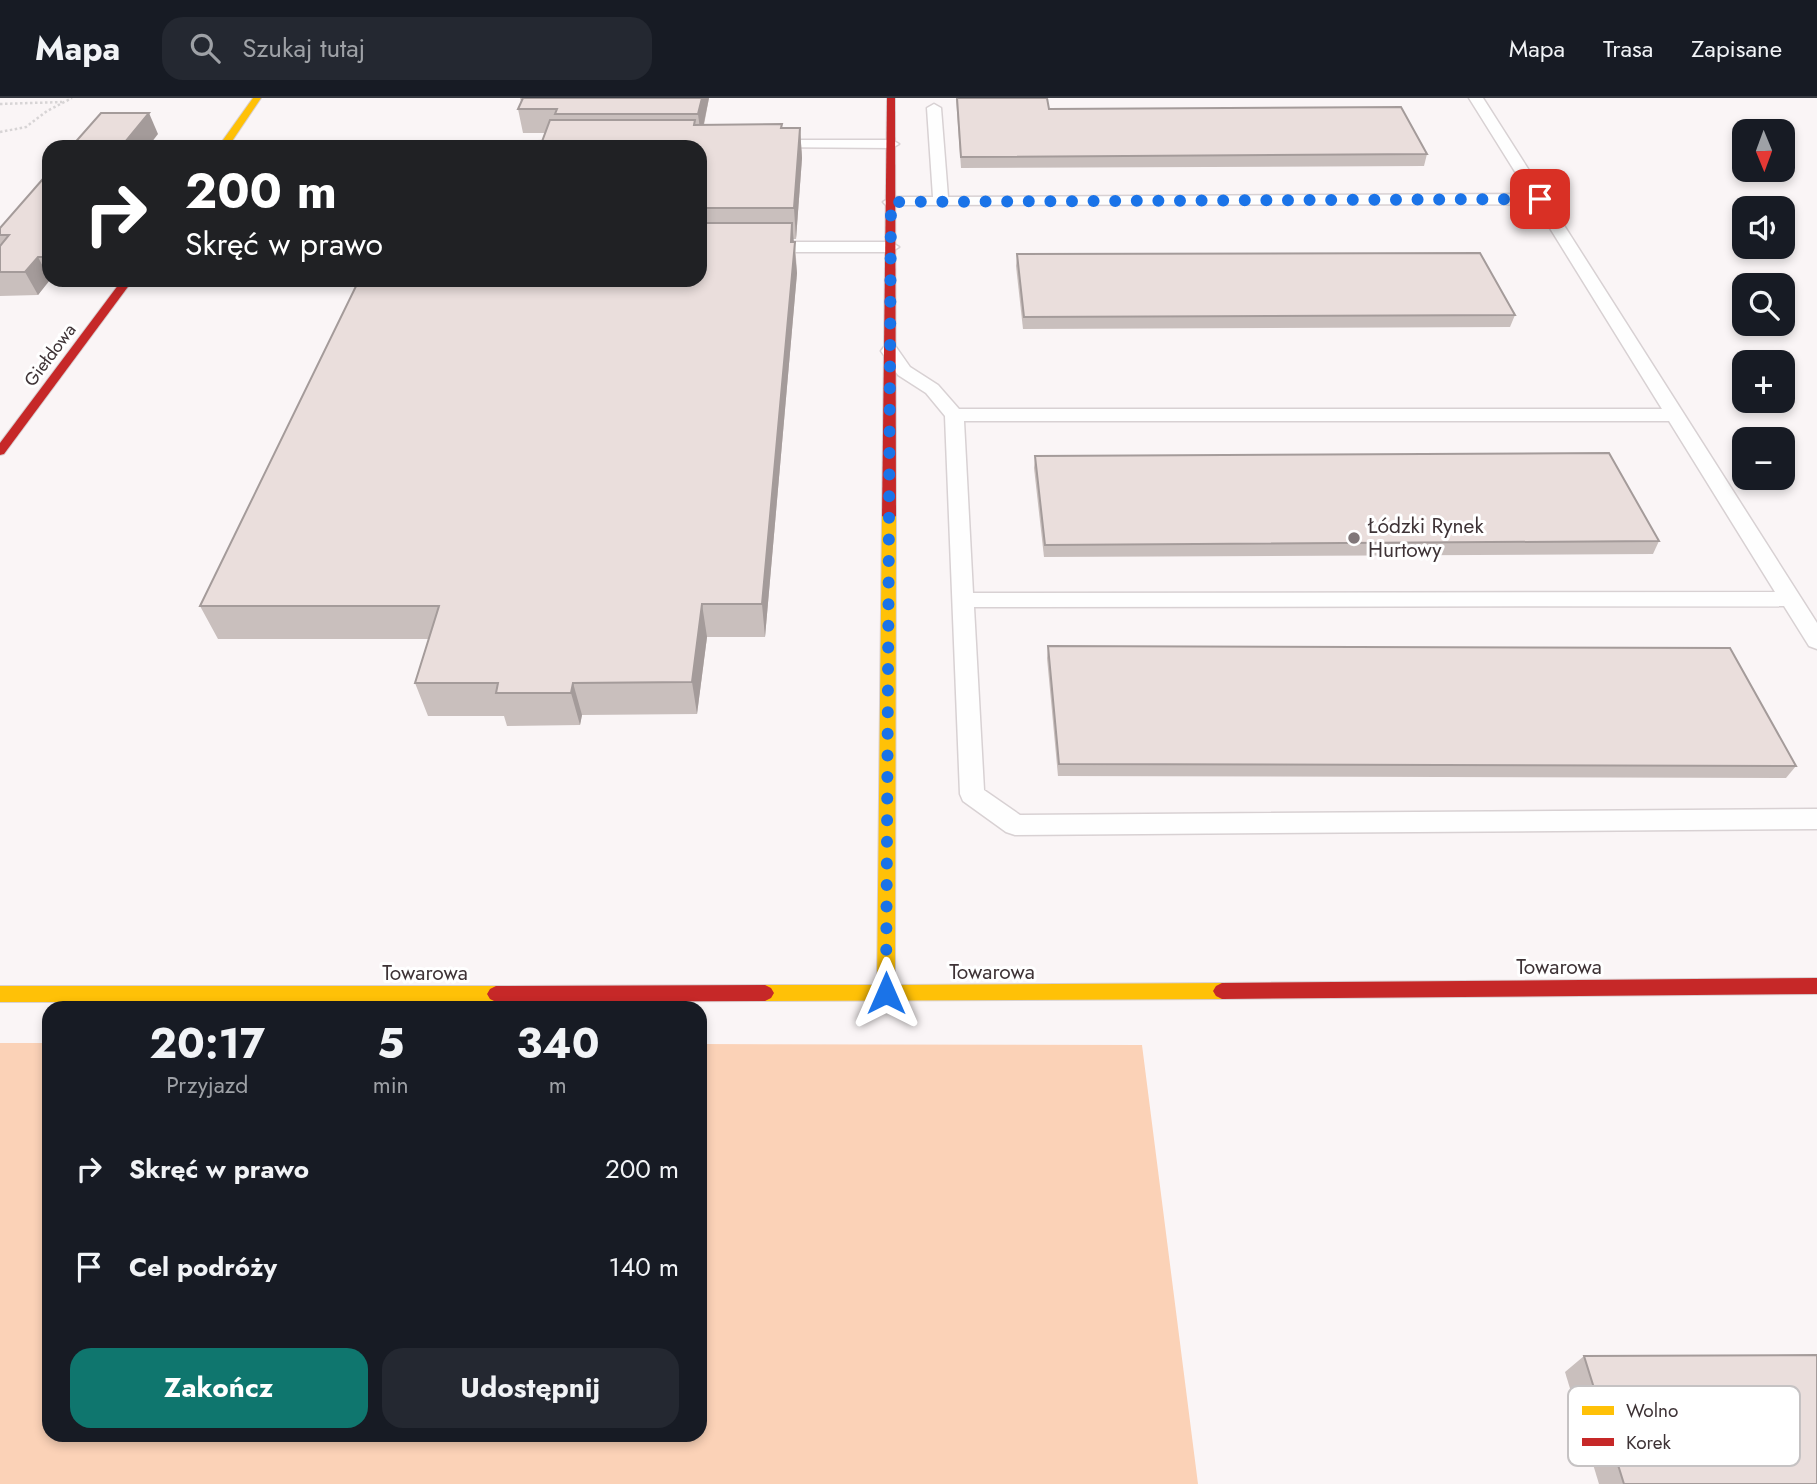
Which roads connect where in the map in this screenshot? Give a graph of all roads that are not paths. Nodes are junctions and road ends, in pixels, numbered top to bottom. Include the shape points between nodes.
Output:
1 (257, 98) edge
2 (891, 98) edge
3 (1476, 98) edge
4 (934, 108) dead end
5 (228, 140) edge
6 (753, 144) edge
7 (892, 144) junction
8 (1540, 199) junction
9 (891, 202) junction
10 (941, 202) junction
11 (707, 247) edge
12 (891, 247) junction
13 (123, 287) edge
14 (890, 351) junction
15 (954, 415) junction
16 (1673, 415) junction
17 (0, 451) edge
18 (1789, 599) junction
19 (963, 600) junction
20 (1817, 641) edge
21 (1817, 819) edge
22 (1817, 986) edge
23 (886, 993) junction
24 (0, 994) edge

1 - 5 street
2 - 7 street
3 - 8 lane
4 - 10 lane
6 - 7 lane
7 - 9 street
8 - 10 lane
8 - 16 lane
9 - 10 lane
9 - 12 street
11 - 12 lane
12 - 14 street
13 - 17 street, Giełdowa
14 - 15 lane via 904,371 932,389
14 - 23 street
15 - 16 lane
15 - 19 lane
16 - 18 lane
18 - 19 lane
18 - 20 lane
19 - 21 lane via 972,794 1014,825
22 - 23 street, Towarowa
23 - 24 street, Towarowa

